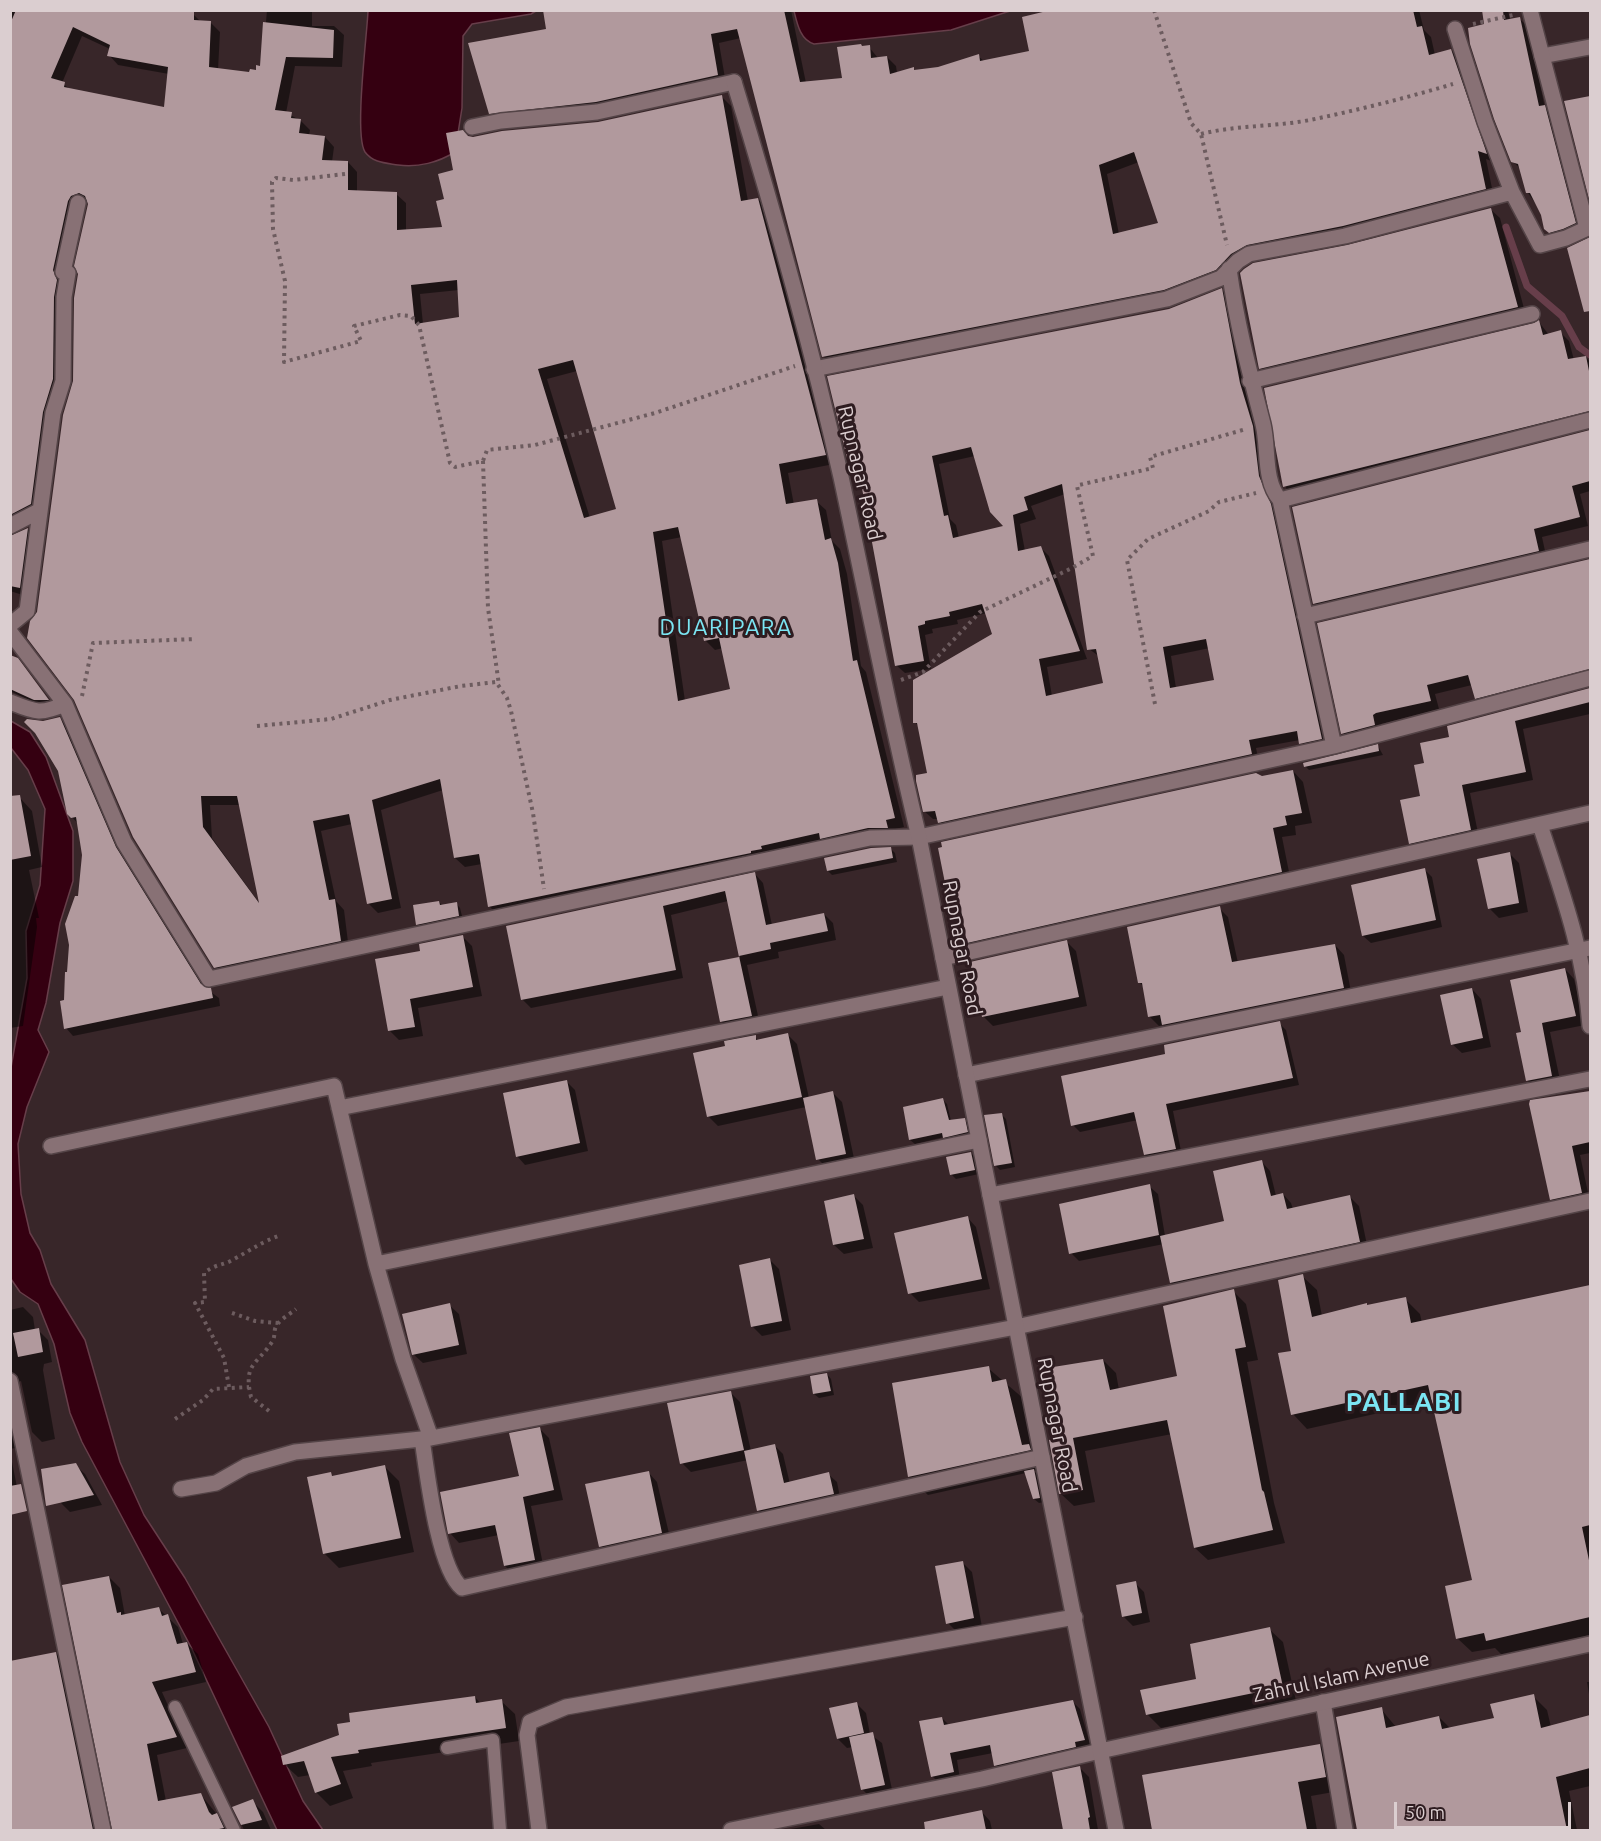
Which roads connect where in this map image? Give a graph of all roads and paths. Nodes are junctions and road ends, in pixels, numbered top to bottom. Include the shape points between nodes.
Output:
1 (1154, 10) edge
2 (1530, 11) edge
3 (1455, 28) joint
4 (1590, 47) edge
5 (1542, 56) junction
6 (1471, 79) junction
7 (472, 127) dead end
8 (1201, 135) junction
9 (345, 174) dead end
10 (1512, 192) junction
11 (78, 203) dead end
12 (1589, 227) edge
13 (1230, 268) junction
14 (1532, 314) dead end
15 (813, 365) junction
16 (1250, 381) junction
17 (1590, 420) edge
18 (1264, 426) junction
19 (483, 462) junction
20 (1275, 495) junction
21 (39, 511) junction
22 (10, 526) edge
23 (1590, 549) edge
24 (1305, 616) junction
25 (10, 625) edge
26 (10, 632) edge
27 (196, 639) dead end
28 (1590, 678) edge
29 (883, 686) junction
30 (500, 688) junction
31 (10, 702) edge
32 (1155, 704) dead end
33 (66, 707) junction
34 (257, 726) dead end
35 (1334, 746) junction
36 (1590, 813) edge
37 (1539, 825) junction
38 (919, 837) junction
39 (546, 908) junction
40 (1585, 949) edge
41 (943, 958) junction
42 (948, 987) junction
43 (1590, 1026) edge
44 (966, 1076) junction
45 (1590, 1079) edge
46 (339, 1108) junction
47 (979, 1140) junction
48 (51, 1146) dead end
49 (990, 1195) junction
50 (1590, 1201) edge
51 (281, 1235) dead end
52 (376, 1264) junction
53 (296, 1309) dead end
54 (232, 1313) dead end
55 (279, 1323) junction
56 (1016, 1327) junction
57 (10, 1381) edge
58 (229, 1387) junction
59 (249, 1387) junction
60 (269, 1411) dead end
61 (175, 1419) dead end
62 (426, 1438) junction
63 (1042, 1457) junction
64 (181, 1489) dead end
65 (1075, 1617) junction
66 (1590, 1644) edge
67 (1323, 1702) junction
68 (175, 1707) dead end
69 (447, 1748) dead end
70 (1100, 1751) junction
71 (103, 1830) edge
72 (234, 1830) edge
73 (500, 1830) edge
74 (539, 1830) edge
75 (730, 1830) edge
76 (1116, 1830) edge
77 (1345, 1830) edge

1 - 8 path via 1191,123
2 - 3 path
2 - 5 street
3 - 6 street
4 - 5 street
5 - 12 street
6 - 8 path via 1323,117
6 - 10 street
7 - 15 street, Rupnagar Road via 597,112 734,82 785,253
8 - 13 path
9 - 19 path via 276,178 272,182 273,229 285,281 284,362 361,341 354,326 411,316 419,325 450,463 455,467
10 - 12 street via 1540,245
10 - 13 street via 1345,236 1249,254
11 - 21 street via 63,272 68,273 63,381 53,413
13 - 15 street via 1212,283 1167,299
13 - 16 street
14 - 16 street
15 - 19 path via 535,445 487,450
15 - 29 street, Rupnagar Road
16 - 18 street
17 - 20 street
18 - 20 street
18 - 29 path via 1230,432 1150,457 1153,468 1077,486 1093,556 980,612 923,672
19 - 30 path via 488,608
20 - 24 street
20 - 32 path via 1219,502 1148,539 1127,560
21 - 22 street
21 - 25 street via 27,611
23 - 24 street
24 - 35 street
26 - 33 street
27 - 33 path via 93,644 79,704
28 - 35 street
29 - 38 street, Rupnagar Road
30 - 34 path via 496,682 461,686 390,700 331,719
30 - 39 path via 511,711 531,802
31 - 33 street via 34,712
33 - 39 street via 124,842 209,979
35 - 38 street
36 - 37 street
37 - 40 street
37 - 41 street
38 - 39 street via 870,838
38 - 41 street, Rupnagar Road
40 - 43 street
40 - 44 street
41 - 42 street, Rupnagar Road
42 - 44 street, Rupnagar Road
42 - 46 street
44 - 47 street, Rupnagar Road
45 - 49 street
46 - 48 street via 334,1086
46 - 52 street
47 - 49 street, Rupnagar Road
47 - 52 street
49 - 56 street, Rupnagar Road
50 - 56 street
51 - 58 path via 258,1243 232,1261 216,1263 204,1273 205,1302 195,1303 224,1358
52 - 62 street
53 - 55 path
54 - 55 path
55 - 59 path via 272,1342 255,1358
56 - 62 street
56 - 63 street, Rupnagar Road
57 - 71 street
58 - 59 path
58 - 61 path via 213,1389
59 - 60 path via 251,1397
62 - 63 street via 444,1553 453,1581 462,1588
62 - 64 street via 295,1452 246,1466 216,1483
63 - 65 street, Rupnagar Road
65 - 70 street, Rupnagar Road
65 - 74 street via 566,1707 538,1717 530,1722 527,1734
66 - 67 street, Zahrul Islam Avenue
67 - 70 street, Zahrul Islam Avenue
67 - 77 street
68 - 72 lane
69 - 73 lane via 493,1740
70 - 75 street, Zahrul Islam Avenue
70 - 76 street, Rupnagar Road

